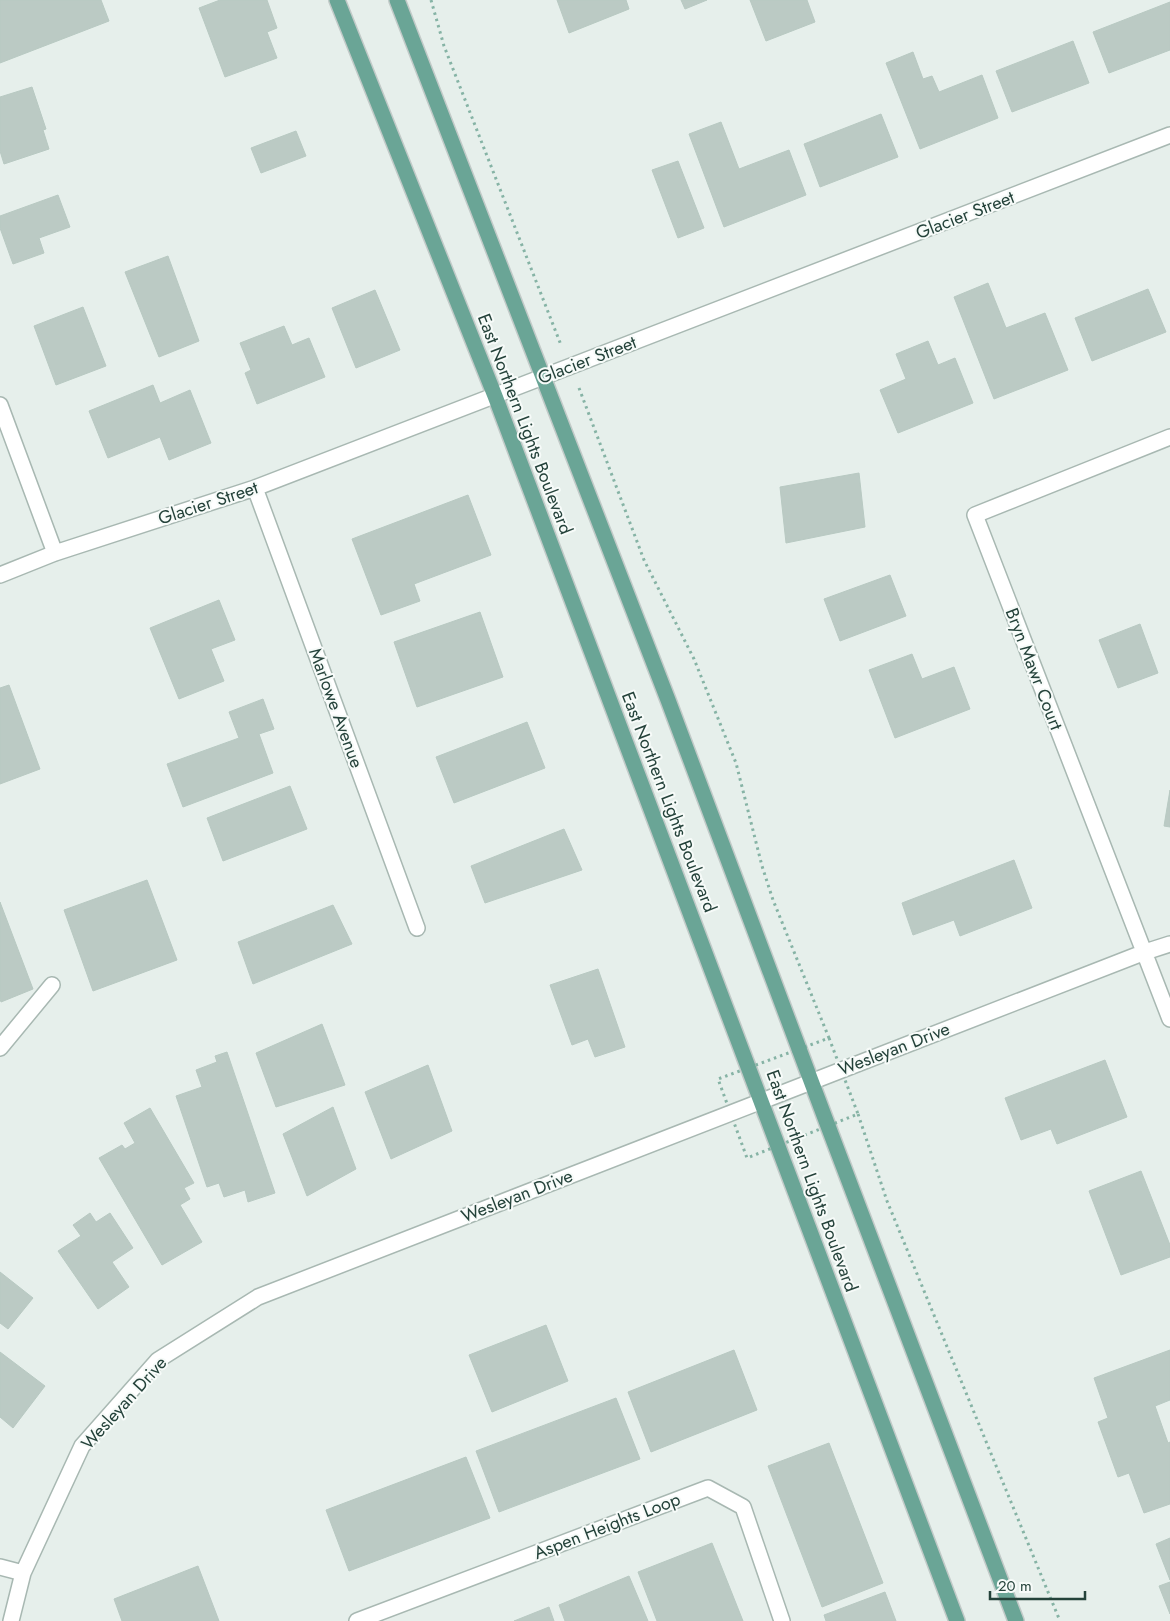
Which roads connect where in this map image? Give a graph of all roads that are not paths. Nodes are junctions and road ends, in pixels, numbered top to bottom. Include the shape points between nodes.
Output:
1 (337, 0) edge
2 (397, 0) edge
3 (1170, 135) edge
4 (542, 378) junction
5 (495, 396) junction
6 (0, 405) edge
7 (1170, 437) edge
8 (255, 488) junction
9 (55, 553) junction
10 (0, 576) edge
11 (417, 928) dead end
12 (1170, 944) edge
13 (1144, 952) junction
14 (52, 985) dead end
15 (1170, 1019) edge
16 (0, 1048) edge
17 (812, 1081) junction
18 (760, 1101) junction
19 (0, 1567) edge
20 (22, 1573) junction
21 (11, 1621) edge
22 (357, 1621) edge
23 (782, 1621) edge
24 (957, 1621) edge
25 (1016, 1621) edge

1 - 5 main road, East Northern Lights Boulevard
2 - 4 main road, East Northern Lights Boulevard
3 - 4 street, Glacier Street
4 - 5 street, Glacier Street
4 - 17 main road, East Northern Lights Boulevard
5 - 8 street, Glacier Street
5 - 18 main road, East Northern Lights Boulevard
6 - 9 street
7 - 13 street, Bryn Mawr Court via 974,515
8 - 9 street, Glacier Street
8 - 11 street, Marlowe Avenue
9 - 10 street, Glacier Street
12 - 13 street, Wesleyan Drive
13 - 15 street, Bryn Mawr Court
13 - 17 street, Wesleyan Drive
14 - 16 street
17 - 18 street, Wesleyan Drive
17 - 25 main road, East Northern Lights Boulevard
18 - 20 street, Wesleyan Drive via 258,1297 158,1360 82,1446
18 - 24 main road, East Northern Lights Boulevard
19 - 20 street
20 - 21 street, Wesleyan Drive
22 - 23 street, Aspen Heights Loop via 708,1488 743,1508

